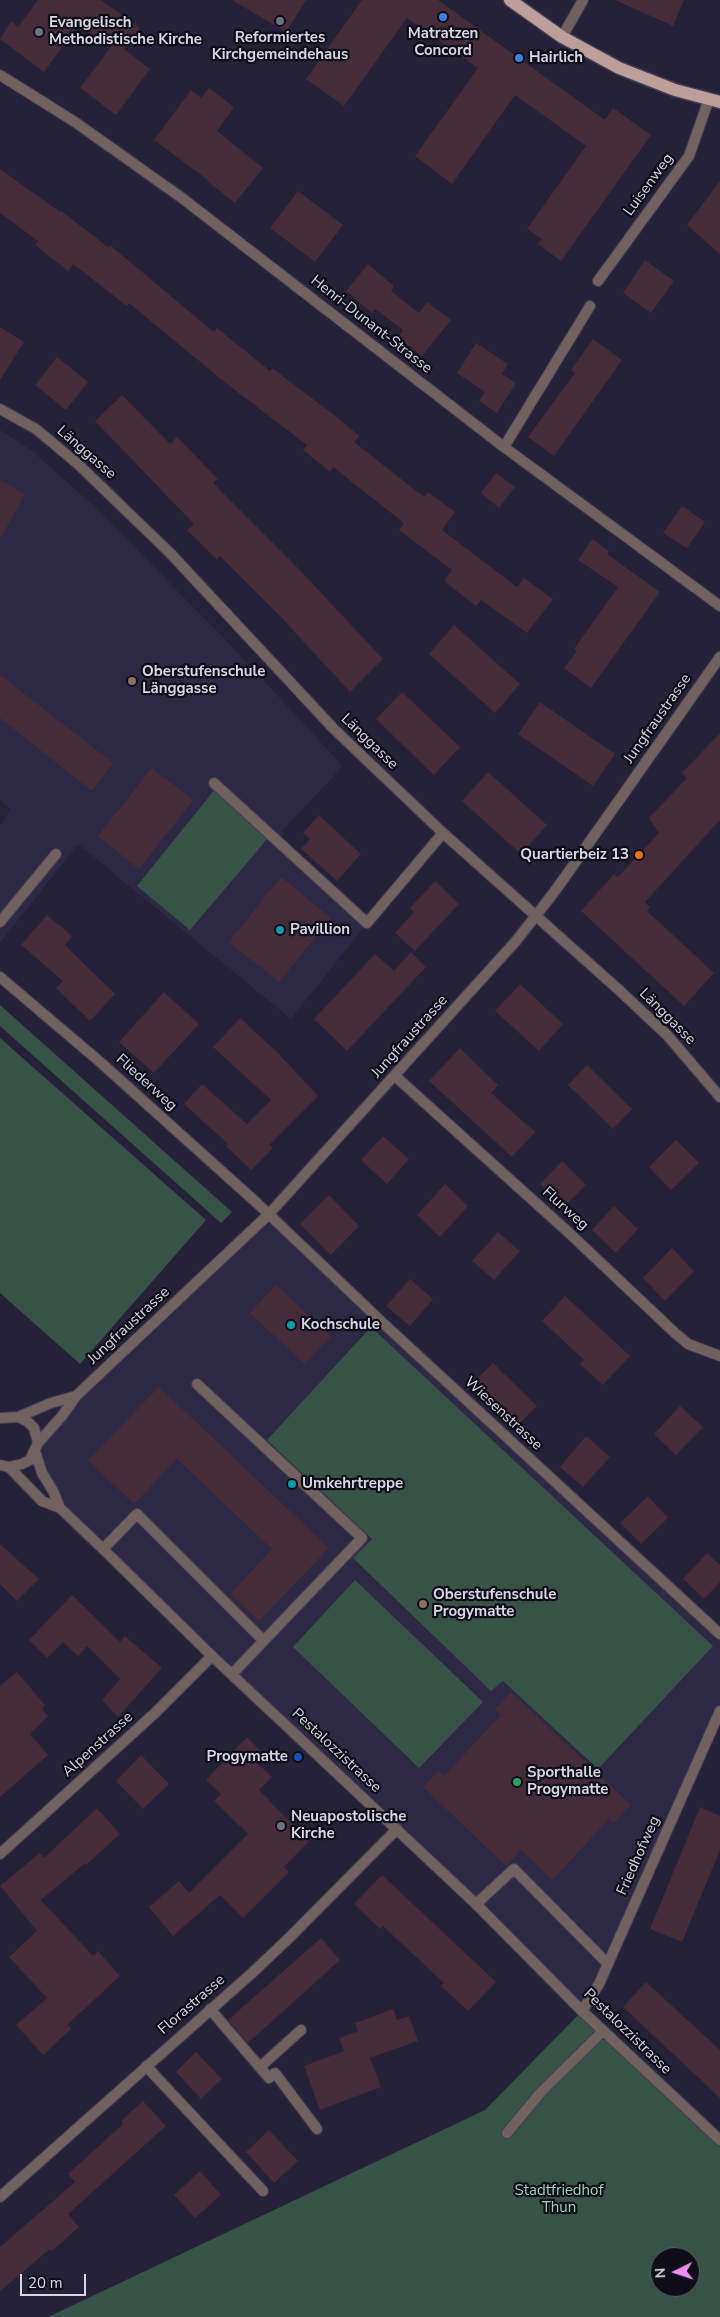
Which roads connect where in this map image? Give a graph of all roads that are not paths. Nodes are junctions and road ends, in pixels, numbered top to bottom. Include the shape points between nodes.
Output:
1 (510, 0) edge
2 (583, 0) edge
3 (562, 37) junction
4 (0, 75) edge
5 (714, 101) edge
6 (598, 281) dead end
7 (590, 306) dead end
8 (0, 409) edge
9 (504, 447) junction
10 (720, 606) edge
11 (720, 657) edge
12 (214, 783) dead end
13 (443, 833) junction
14 (56, 854) dead end
15 (536, 916) junction
16 (0, 922) edge
17 (0, 978) edge
18 (395, 1076) junction
19 (720, 1097) edge
20 (269, 1214) junction
21 (720, 1356) edge
22 (197, 1384) dead end
23 (76, 1396) junction
24 (18, 1417) junction
25 (0, 1418) edge
26 (36, 1447) junction
27 (4, 1466) edge
28 (60, 1508) junction
29 (103, 1549) junction
30 (720, 1634) edge
31 (264, 1640) junction
32 (212, 1656) junction
33 (232, 1674) junction
34 (720, 1711) edge
35 (397, 1829) junction
36 (0, 1854) edge
37 (476, 1904) junction
38 (608, 1964) junction
39 (210, 2010) junction
40 (582, 2011) junction
41 (301, 2030) dead end
42 (603, 2031) junction
43 (146, 2066) junction
44 (260, 2067) junction
45 (316, 2129) dead end
46 (507, 2133) dead end
47 (720, 2140) edge
48 (263, 2191) dead end
49 (0, 2197) edge

1 - 3 main road
2 - 3 street
3 - 5 main road via 626,71
4 - 9 street, Henri-Dunant-Strasse via 75,122 182,198
5 - 6 street, Luisenweg via 689,156
7 - 9 street
8 - 13 street, Länggasse via 50,440 93,478 170,554 334,729
9 - 10 street, Henri-Dunant-Strasse
11 - 15 street, Jungfraustrasse
12 - 13 street via 367,923
13 - 15 street, Länggasse
14 - 16 street
15 - 18 street, Jungfraustrasse
15 - 19 street, Länggasse via 668,1036
17 - 20 street, Fliederweg via 98,1060
18 - 20 street, Jungfraustrasse
18 - 21 street, Flurweg via 568,1231 675,1333 688,1344
20 - 23 street, Jungfraustrasse
20 - 30 street, Wiesenstrasse
22 - 31 street via 362,1538
23 - 24 street, Jungfraustrasse
23 - 26 street, Jungfraustrasse
24 - 25 street, Jungfraustrasse
24 - 26 street, Pestalozzistrasse via 31,1423 36,1433
26 - 27 street, Jungfraustrasse via 30,1460
26 - 28 street, Pestalozzistrasse via 42,1474 54,1491
27 - 28 street, Pestalozzistrasse via 42,1501
28 - 29 street, Pestalozzistrasse
29 - 31 street via 137,1514
29 - 32 street, Pestalozzistrasse
31 - 33 street
32 - 33 street, Pestalozzistrasse
32 - 36 street, Alpenstrasse via 155,1713
33 - 35 street, Pestalozzistrasse
34 - 38 street, Friedhofweg
35 - 37 street, Pestalozzistrasse
35 - 39 street, Florastrasse via 290,1937
37 - 38 street via 514,1869
37 - 40 street, Pestalozzistrasse
38 - 40 street, Friedhofweg
39 - 43 street, Florastrasse
39 - 44 street
40 - 42 street, Pestalozzistrasse
41 - 44 street
42 - 46 street via 541,2092
42 - 47 street, Pestalozzistrasse
43 - 48 street
43 - 49 street, Florastrasse
44 - 45 street via 269,2078 274,2074

